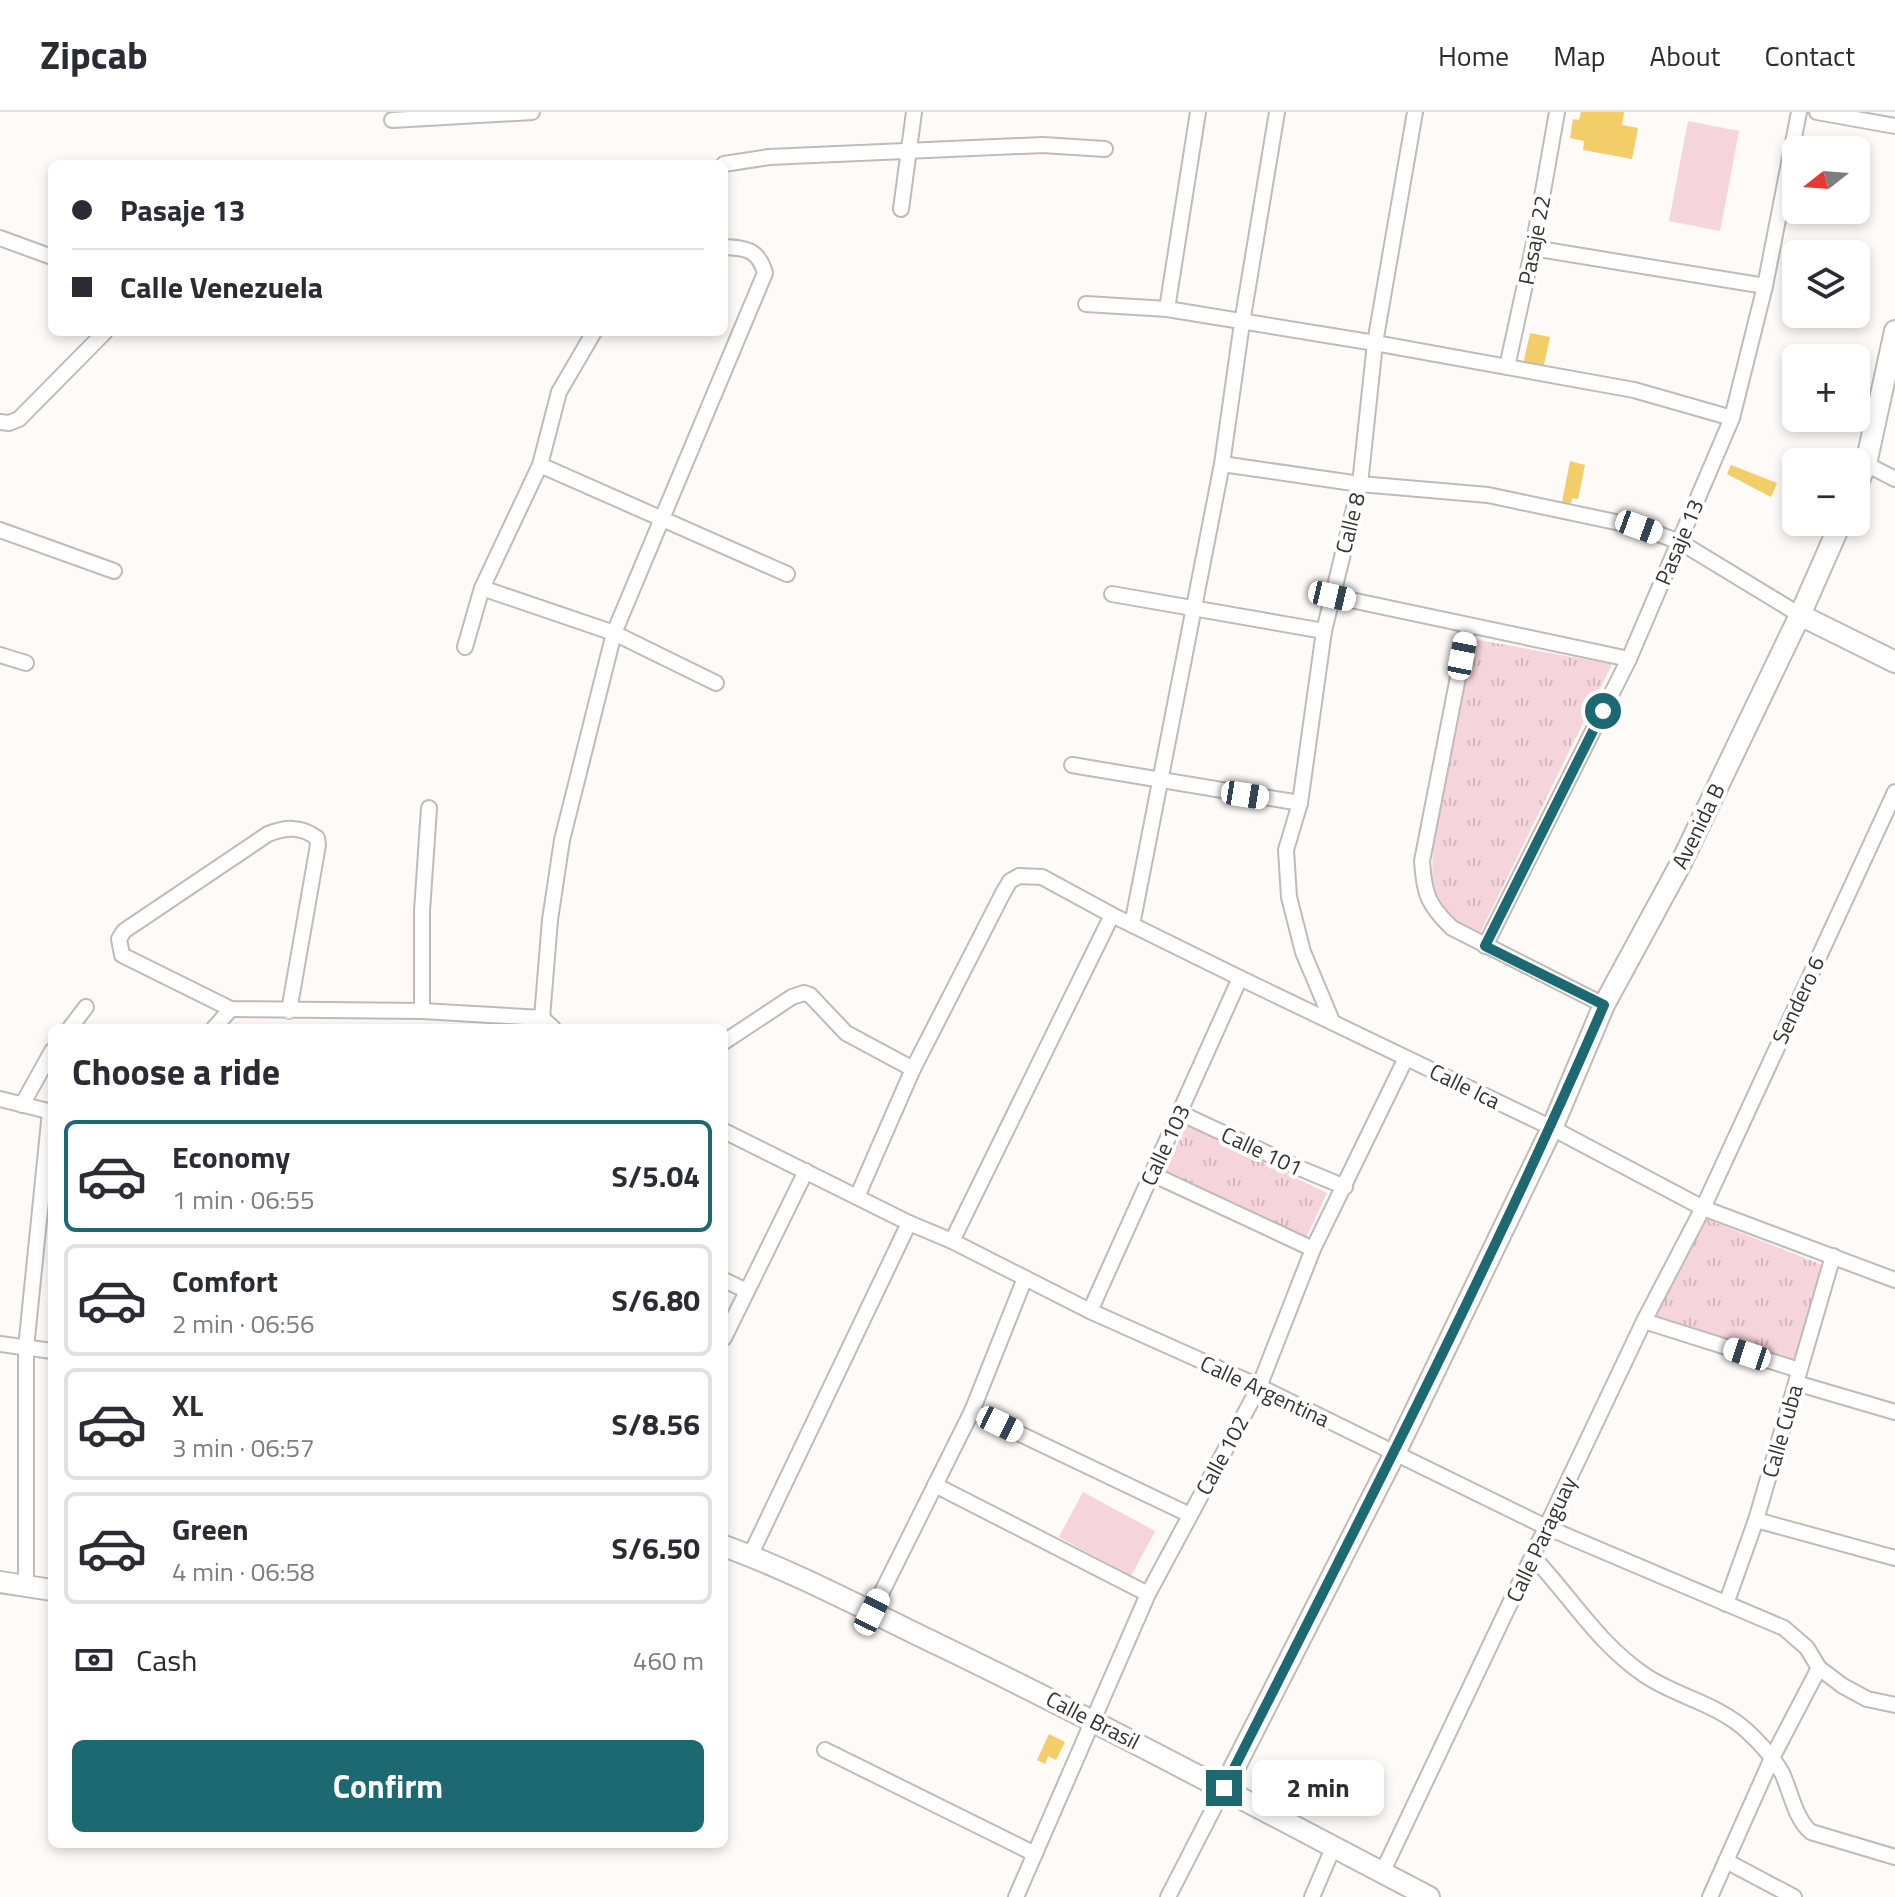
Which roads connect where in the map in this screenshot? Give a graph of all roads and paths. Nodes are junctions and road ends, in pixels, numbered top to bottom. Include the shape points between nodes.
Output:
1 (532, 112) edge
2 (914, 112) edge
3 (1198, 112) edge
4 (1277, 112) edge
5 (1408, 112) edge
6 (1415, 112) edge
7 (1557, 112) edge
8 (1799, 112) edge
9 (1817, 112) edge
10 (392, 120) dead end
11 (1895, 126) edge
12 (1105, 149) dead end
13 (908, 152) junction
14 (728, 163) edge
15 (901, 209) dead end
16 (0, 238) edge
17 (728, 247) edge
18 (1533, 248) junction
19 (48, 256) edge
20 (1765, 286) junction
21 (1086, 304) dead end
22 (1167, 309) junction
23 (1242, 323) junction
24 (1895, 331) edge
25 (101, 336) edge
26 (592, 336) edge
27 (1375, 343) junction
28 (1507, 367) junction
29 (1732, 418) junction
30 (0, 422) edge
31 (1869, 448) edge
32 (1222, 464) junction
33 (540, 465) junction
34 (1870, 466) edge
35 (1895, 479) edge
36 (1360, 484) junction
37 (662, 520) junction
38 (0, 530) edge
39 (1835, 536) edge
40 (1680, 542) junction
41 (114, 571) dead end
42 (787, 574) dead end
43 (482, 588) junction
44 (1112, 594) dead end
45 (1332, 596) junction
46 (1194, 609) junction
47 (1800, 615) junction
48 (1468, 626) junction
49 (1324, 631) junction
50 (614, 633) junction
51 (465, 647) dead end
52 (0, 655) edge
53 (1629, 659) junction
54 (1895, 662) edge
55 (26, 663) dead end
56 (716, 683) dead end
57 (1072, 765) dead end
58 (1162, 782) junction
59 (1895, 792) edge
60 (1300, 803) junction
61 (429, 808) dead end
62 (1112, 915) junction
63 (1132, 925) junction
64 (1485, 946) junction
65 (1240, 978) junction
66 (1604, 1005) junction
67 (86, 1007) dead end
68 (231, 1009) junction
69 (289, 1011) junction
70 (422, 1011) junction
71 (1332, 1021) junction
72 (548, 1023) edge
73 (73, 1024) edge
74 (218, 1024) edge
75 (728, 1039) edge
76 (48, 1058) edge
77 (1406, 1058) junction
78 (913, 1069) junction
79 (0, 1099) edge
80 (22, 1105) junction
81 (48, 1111) edge
82 (1180, 1113) junction
83 (1552, 1128) junction
84 (728, 1133) edge
85 (48, 1140) edge
86 (806, 1171) junction
87 (1152, 1174) junction
88 (1345, 1187) junction
89 (857, 1197) junction
90 (1703, 1208) junction
91 (909, 1223) junction
92 (952, 1241) junction
93 (1313, 1249) junction
94 (1833, 1256) junction
95 (1025, 1278) junction
96 (1895, 1280) edge
97 (728, 1282) edge
98 (747, 1291) junction
99 (1090, 1311) junction
100 (1644, 1321) junction
101 (728, 1330) edge
102 (0, 1344) edge
103 (26, 1348) junction
104 (48, 1351) edge
105 (1798, 1377) junction
106 (1259, 1387) junction
107 (972, 1411) junction
108 (1895, 1412) edge
109 (1395, 1453) junction
110 (935, 1485) junction
111 (1190, 1515) junction
112 (1756, 1520) junction
113 (1546, 1527) junction
114 (728, 1548) edge
115 (750, 1556) junction
116 (1533, 1557) junction
117 (1895, 1558) edge
118 (0, 1582) edge
119 (26, 1587) junction
120 (48, 1590) edge
121 (1148, 1594) junction
122 (1726, 1604) junction
123 (872, 1612) junction
124 (1819, 1668) junction
125 (1895, 1705) edge
126 (1093, 1720) junction
127 (825, 1750) dead end
128 (1772, 1758) junction
129 (1224, 1788) junction
130 (1333, 1848) junction
131 (1035, 1854) junction
132 (1895, 1857) edge
133 (1726, 1861) junction
134 (1382, 1873) junction
135 (1016, 1897) edge
136 (1168, 1897) edge
137 (1312, 1897) edge
138 (1429, 1897) edge
139 (1710, 1897) edge
140 (1794, 1897) edge

1 - 10 street
2 - 13 street
3 - 22 street
4 - 23 street
5 - 6 street
6 - 27 street, Calle 8
7 - 18 street, Pasaje 22
8 - 20 street, Pasaje 13
9 - 11 street
12 - 13 street via 1043,145
13 - 14 street
13 - 15 street
16 - 19 street
17 - 37 street via 756,253 765,273
18 - 20 street
18 - 28 street, Pasaje 22
20 - 29 street, Pasaje 13
21 - 22 street
22 - 23 street
23 - 27 street
23 - 32 street
24 - 31 street
25 - 30 street via 19,419
26 - 33 street via 559,392
27 - 28 street
27 - 36 street, Calle 8
28 - 29 street via 1634,390
29 - 40 street, Pasaje 13
32 - 36 street
32 - 46 street
33 - 37 street
33 - 43 street
34 - 35 street
36 - 40 street via 1488,495 1639,527
36 - 45 street, Calle 8
37 - 42 street
37 - 50 street
38 - 41 street
39 - 47 street, Avenida B
40 - 47 street
40 - 53 street, Pasaje 13
43 - 50 street
43 - 51 street
44 - 46 street
45 - 48 street
45 - 49 street, Calle 8
46 - 49 street
46 - 58 street
47 - 54 street
47 - 66 street, Avenida B via 1680,865
48 - 53 street
48 - 64 street via 1422,861 1424,890 1437,913
49 - 60 street, Calle 8
50 - 56 street
50 - 72 street via 562,840 550,920
52 - 55 street
53 - 64 street, Pasaje 13
57 - 58 street
58 - 60 street
58 - 63 street
59 - 90 street, Sendero 6
60 - 71 street, Calle 8 via 1286,850 1289,897 1303,952
61 - 70 street
62 - 63 street, Calle Ica
62 - 78 street, Calle Ica via 1042,877 1010,881
62 - 92 street
63 - 65 street, Calle Ica
64 - 66 street
65 - 71 street, Calle Ica
65 - 82 street, Calle 103
66 - 83 street, Avenida B
67 - 73 street
68 - 69 street
68 - 69 street via 122,955 119,939 283,828 309,832 318,845
68 - 74 street
69 - 70 street
70 - 72 street
71 - 77 street, Calle Ica
75 - 78 street via 804,993 846,1033
76 - 80 street
77 - 83 street, Calle Ica
77 - 88 street, Calle 102
78 - 89 street
79 - 80 street
80 - 81 street
82 - 87 street, Calle 103
82 - 88 street, Calle 101
83 - 90 street, Calle Ica
83 - 109 street, Avenida B
84 - 86 street, Calle Argentina
85 - 103 street
86 - 89 street, Calle Argentina
86 - 98 street
87 - 93 street
87 - 99 street, Calle 103
88 - 93 street, Calle 102
89 - 91 street, Calle Argentina
90 - 94 street, Calle Ica
90 - 100 street, Calle Paraguay
91 - 92 street, Calle Argentina
91 - 115 street
92 - 95 street, Calle Argentina
93 - 106 street, Calle 102
94 - 96 street, Calle Ica
94 - 105 street, Calle Cuba
95 - 99 street, Calle Argentina
95 - 107 street
97 - 98 street
98 - 101 street
99 - 106 street, Calle Argentina
100 - 105 street
100 - 113 street, Calle Paraguay
102 - 103 street
103 - 104 street
103 - 119 street
105 - 108 street
105 - 112 street, Calle Cuba
106 - 109 street, Calle Argentina
106 - 111 street, Calle 102
107 - 110 street
107 - 111 street
109 - 113 street, Calle Argentina
109 - 129 street, Avenida B
110 - 121 street
110 - 123 street
111 - 121 street, Calle 102
112 - 117 street
112 - 122 street, Calle Cuba
113 - 116 street, Calle Paraguay
113 - 122 street, Calle Argentina
114 - 115 street, Calle Brasil
115 - 123 street, Calle Brasil
116 - 128 street via 1627,1663 1730,1718
116 - 134 street, Calle Paraguay
118 - 119 street
119 - 120 street
121 - 126 street, Calle 102
122 - 124 street, Calle Argentina via 1784,1628 1807,1648
123 - 126 street, Calle Brasil
124 - 125 street, Calle Argentina via 1867,1699
124 - 128 street
126 - 129 street, Calle Brasil
126 - 131 street, Calle 102
127 - 131 street
128 - 132 street via 1811,1832
128 - 133 street
129 - 130 street, Calle Brasil
129 - 136 street
130 - 134 street, Calle Brasil
130 - 137 street
131 - 135 street, Calle 102
133 - 139 street
133 - 140 street
134 - 138 street, Calle Brasil

